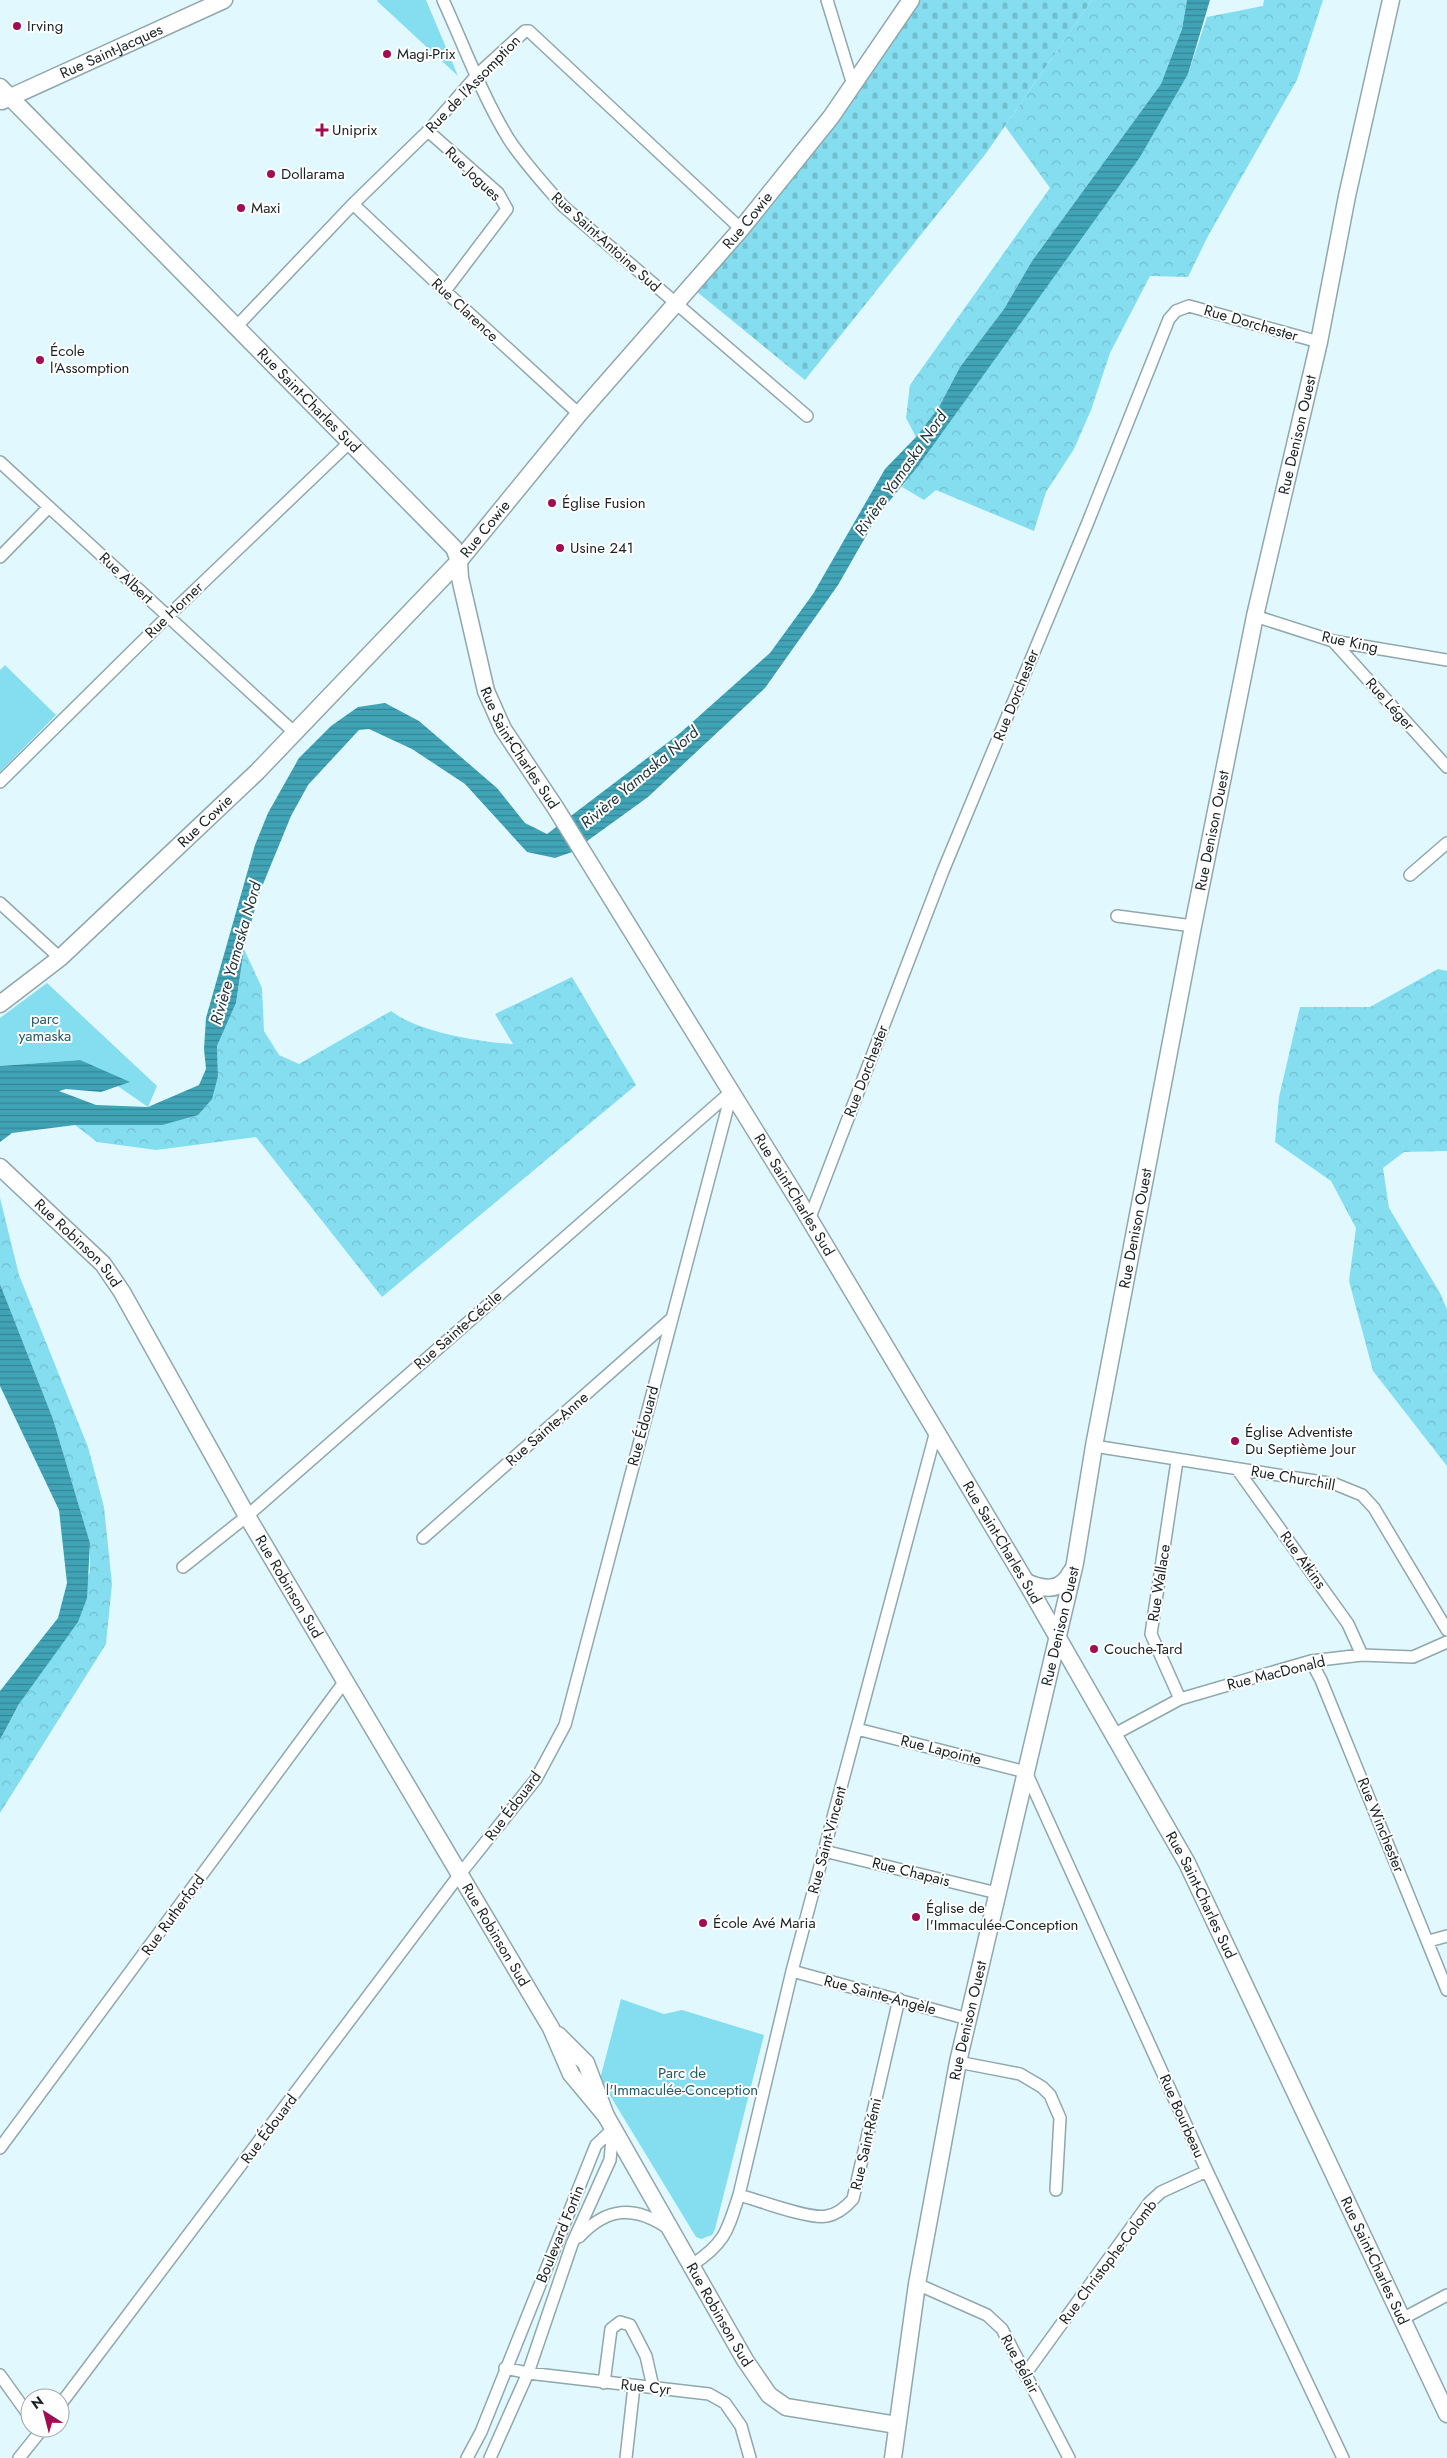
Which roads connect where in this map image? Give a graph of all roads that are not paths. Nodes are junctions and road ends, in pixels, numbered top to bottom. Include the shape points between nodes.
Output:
1 (224, 0) edge
2 (443, 0) edge
3 (827, 0) edge
4 (911, 0) edge
5 (1390, 0) edge
6 (477, 75) junction
7 (853, 85) junction
8 (3, 95) edge
9 (428, 130) junction
10 (353, 204) junction
11 (741, 229) junction
12 (445, 291) junction
13 (676, 304) junction
14 (237, 326) junction
15 (1319, 342) junction
16 (579, 414) junction
17 (807, 416) dead end
18 (350, 442) junction
19 (0, 462) edge
20 (49, 507) junction
21 (0, 556) edge
22 (459, 562) junction
23 (168, 616) junction
24 (1255, 616) junction
25 (1333, 640) junction
26 (1447, 660) edge
27 (296, 734) junction
28 (1447, 767) edge
29 (0, 782) edge
30 (1447, 843) edge
31 (1410, 875) dead end
32 (0, 903) edge
33 (1117, 916) dead end
34 (1193, 926) junction
35 (60, 958) junction
36 (0, 1004) edge
37 (732, 1091) junction
38 (0, 1167) edge
39 (809, 1220) junction
40 (672, 1319) junction
41 (936, 1431) junction
42 (1094, 1446) junction
43 (1177, 1460) junction
44 (1237, 1469) junction
45 (247, 1516) junction
46 (423, 1538) dead end
47 (1075, 1563) junction
48 (183, 1567) dead end
49 (1026, 1582) junction
50 (1447, 1630) edge
51 (1057, 1638) junction
52 (1447, 1642) edge
53 (1362, 1656) junction
54 (1310, 1661) junction
55 (345, 1681) junction
56 (1180, 1699) junction
57 (857, 1729) junction
58 (1112, 1735) junction
59 (1026, 1772) junction
60 (824, 1851) junction
61 (460, 1874) junction
62 (997, 1893) junction
63 (1447, 1936) edge
64 (1429, 1941) junction
65 (792, 1971) junction
66 (1447, 1990) edge
67 (899, 1999) junction
68 (968, 2019) junction
69 (958, 2062) junction
70 (610, 2123) junction
71 (0, 2148) edge
72 (1207, 2171) junction
73 (1056, 2190) dead end
74 (739, 2195) junction
75 (671, 2230) junction
76 (572, 2244) junction
77 (692, 2265) junction
78 (917, 2284) junction
79 (1447, 2294) edge
80 (1402, 2319) junction
81 (505, 2368) junction
82 (528, 2373) junction
83 (1026, 2373) junction
84 (0, 2374) edge
85 (604, 2383) junction
86 (634, 2386) junction
87 (653, 2387) junction
88 (70, 2392) edge
89 (20, 2403) edge
90 (1447, 2414) edge
91 (897, 2425) junction
92 (33, 2438) edge
93 (19, 2458) edge
94 (467, 2458) edge
95 (490, 2458) edge
96 (626, 2458) edge
97 (750, 2458) edge
98 (893, 2458) edge
99 (1069, 2458) edge
100 (1343, 2458) edge

1 - 8 street, Rue Saint-Jacques
2 - 6 street, Rue Saint-Antoine Sud
3 - 7 street
4 - 7 street, Rue Cowie
5 - 15 street, Rue Denison Ouest
6 - 9 street, Rue de l'Assomption
6 - 11 street, Rue de l'Assomption via 520,34 529,31
6 - 13 street, Rue Saint-Antoine Sud via 508,137 528,167 563,206
7 - 11 street, Rue Cowie
8 - 14 street, Rue Saint-Charles Sud
9 - 10 street, Rue de l'Assomption
9 - 12 street, Rue Jogues via 498,193 507,209
10 - 12 street, Rue Clarence
10 - 14 street, Rue de l'Assomption
11 - 13 street, Rue Cowie
12 - 16 street, Rue Clarence
13 - 16 street, Rue Cowie
13 - 17 street, Rue Saint-Antoine Sud
14 - 18 street, Rue Saint-Charles Sud
15 - 24 street, Rue Denison Ouest
15 - 39 street, Rue Dorchester via 1189,306 1176,311 1169,319 943,871
16 - 22 street, Rue Cowie
18 - 22 street, Rue Saint-Charles Sud via 454,548
18 - 23 street, Rue Horner
19 - 20 street, Rue Albert
20 - 21 street
20 - 23 street, Rue Albert
22 - 27 street, Rue Cowie
22 - 37 street, Rue Saint-Charles Sud via 486,691 503,729
23 - 27 street, Rue Albert
23 - 29 street, Rue Horner
24 - 25 street, Rue King
24 - 34 street, Rue Denison Ouest
25 - 26 street, Rue King
25 - 28 street, Rue Léger
27 - 35 street, Rue Cowie
30 - 31 street
32 - 35 street
33 - 34 street
34 - 42 street, Rue Denison Ouest
35 - 36 street, Rue Cowie
37 - 39 street, Rue Saint-Charles Sud
37 - 40 street, Rue Édouard
37 - 45 street, Rue Sainte-Cécile
38 - 45 street, Rue Robinson Sud via 103,1264 122,1292
39 - 41 street, Rue Saint-Charles Sud
40 - 46 street, Rue Sainte-Anne
40 - 61 street, Rue Édouard via 565,1725 536,1779
41 - 49 street, Rue Saint-Charles Sud
41 - 57 street, Rue Saint-Vincent
42 - 43 street, Rue Churchill
42 - 47 street, Rue Denison Ouest
43 - 44 street, Rue Churchill
43 - 56 street, Rue Wallace via 1151,1634
44 - 50 street, Rue Churchill via 1335,1484 1362,1495 1374,1508
44 - 53 street, Rue Atkins via 1348,1624
45 - 48 street, Rue Sainte-Cécile
45 - 55 street, Rue Robinson Sud
47 - 49 street via 1067,1580 1056,1588 1040,1588
47 - 51 street, Rue Denison Ouest
49 - 51 street, Rue Saint-Charles Sud
51 - 58 street, Rue Saint-Charles Sud
51 - 59 street, Rue Denison Ouest
52 - 53 street, Rue MacDonald via 1413,1657
53 - 54 street, Rue MacDonald
54 - 56 street, Rue MacDonald
54 - 64 street, Rue Winchester via 1321,1680
55 - 61 street, Rue Robinson Sud
55 - 71 street, Rue Rutherford
56 - 58 street, Rue MacDonald
57 - 59 street, Rue Lapointe
57 - 60 street, Rue Saint-Vincent
58 - 80 street, Rue Saint-Charles Sud via 1187,1863
59 - 62 street, Rue Denison Ouest
59 - 72 street, Rue Bourbeau
60 - 62 street, Rue Chapais
60 - 65 street, Rue Saint-Vincent
61 - 70 street, Rue Robinson Sud via 551,2028 571,2074
61 - 88 street, Rue Édouard
62 - 68 street, Rue Denison Ouest
63 - 64 street
64 - 66 street, Rue Winchester
65 - 67 street, Rue Sainte-Angèle
65 - 74 street, Rue Saint-Vincent
67 - 68 street, Rue Sainte-Angèle
67 - 74 street, Rue Saint-Rémi via 853,2199 845,2208 827,2216 813,2216
68 - 69 street, Rue Denison Ouest
69 - 73 street via 1020,2074 1050,2095 1060,2118
69 - 78 street, Rue Denison Ouest
70 - 75 street, Rue Robinson Sud
70 - 76 street, Boulevard Fortin via 610,2160
70 - 81 street, Boulevard Fortin via 596,2145
72 - 83 street, Rue Christophe-Colomb via 1161,2192 1149,2203
72 - 100 street, Rue Bourbeau
74 - 77 street, Rue Saint-Vincent via 721,2242
75 - 76 street, Boulevard Fortin via 651,2216 628,2211 610,2214 593,2222
75 - 77 street, Rue Robinson Sud
76 - 82 street, Boulevard Fortin
77 - 91 street, Rue Robinson Sud via 745,2360 769,2395 786,2407
78 - 83 street, Rue Bélair via 987,2315 1002,2329
78 - 91 street, Rue Denison Ouest
79 - 80 street
80 - 90 street, Rue Saint-Charles Sud
81 - 82 street, Rue Cyr
81 - 94 street, Boulevard Fortin via 481,2432
82 - 85 street, Rue Cyr
82 - 95 street, Boulevard Fortin
83 - 99 street, Rue Bélair
84 - 89 street
85 - 86 street, Rue Cyr
85 - 87 street via 611,2329 620,2322 630,2325 646,2356
86 - 87 street, Rue Cyr
86 - 96 street
87 - 97 street, Rue Cyr via 709,2394 725,2403 741,2426
91 - 98 street, Rue Denison Ouest
92 - 93 street

